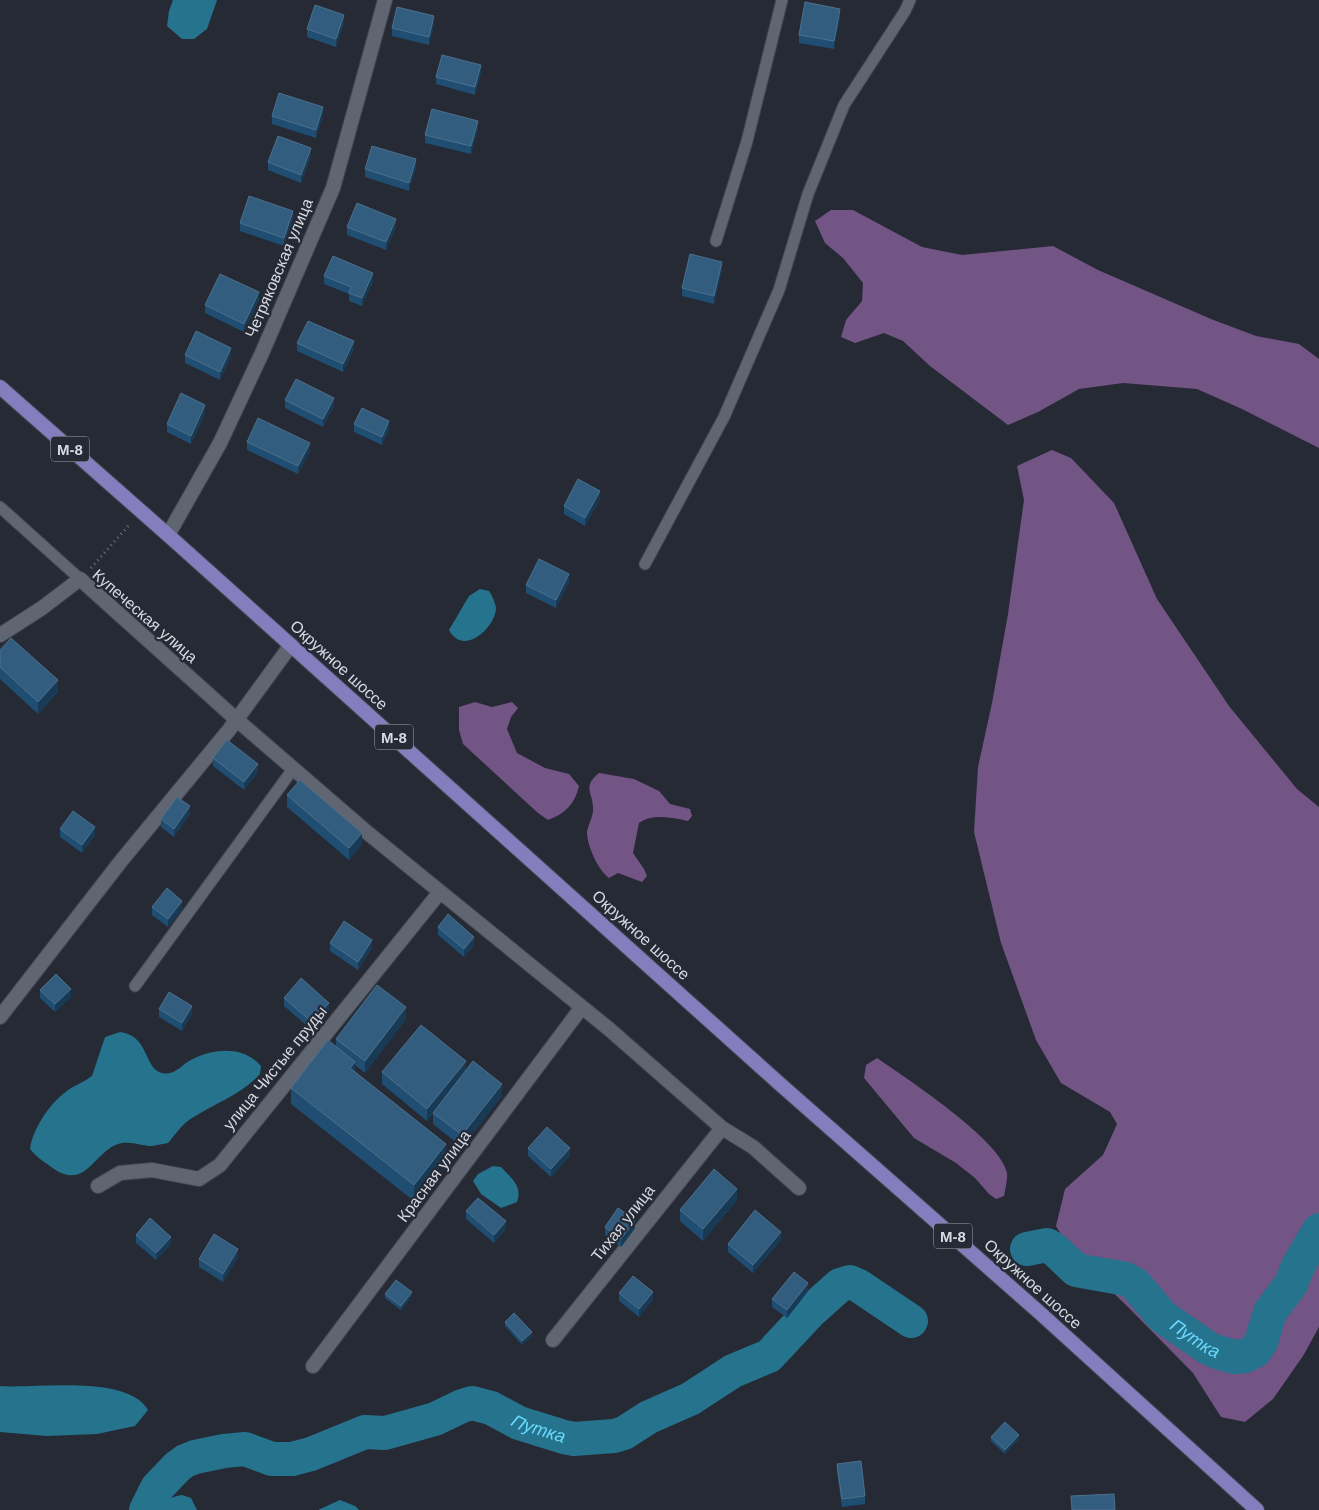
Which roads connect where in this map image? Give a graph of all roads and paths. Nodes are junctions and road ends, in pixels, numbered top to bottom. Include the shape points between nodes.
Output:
1 (385, 0) edge
2 (782, 0) edge
3 (910, 0) edge
4 (716, 241) dead end
5 (0, 387) edge
6 (0, 507) edge
7 (130, 524) dead end
8 (168, 535) junction
9 (645, 564) dead end
10 (80, 579) junction
11 (0, 635) edge
12 (291, 645) junction
13 (237, 720) junction
14 (293, 769) junction
15 (440, 892) junction
16 (135, 986) dead end
17 (582, 1007) junction
18 (0, 1017) edge
19 (722, 1128) junction
20 (98, 1186) dead end
21 (798, 1188) dead end
22 (552, 1340) dead end
23 (313, 1366) dead end
24 (1257, 1510) edge

1 - 8 street, Четряковская улица via 333,188 220,443
2 - 4 lane via 747,141
3 - 9 lane via 844,105 808,194 779,290 767,318 724,416
5 - 8 main road, Окружное шоссе / М-8
6 - 10 lane
7 - 10 path
8 - 12 main road, Окружное шоссе / М-8
10 - 11 street, Купеческая улица
10 - 13 street, Купеческая улица
12 - 13 street
12 - 24 main road, Окружное шоссе / М-8
13 - 14 street, Купеческая улица
13 - 18 street via 121,861
14 - 15 street, Купеческая улица
14 - 16 lane
15 - 17 street, Купеческая улица
15 - 20 street, улица Чистые пруды via 220,1165 199,1179 152,1170 120,1173
17 - 19 street, Купеческая улица
17 - 23 street, Красная улица
19 - 21 street, Купеческая улица via 753,1147
19 - 22 street, Тихая улица

